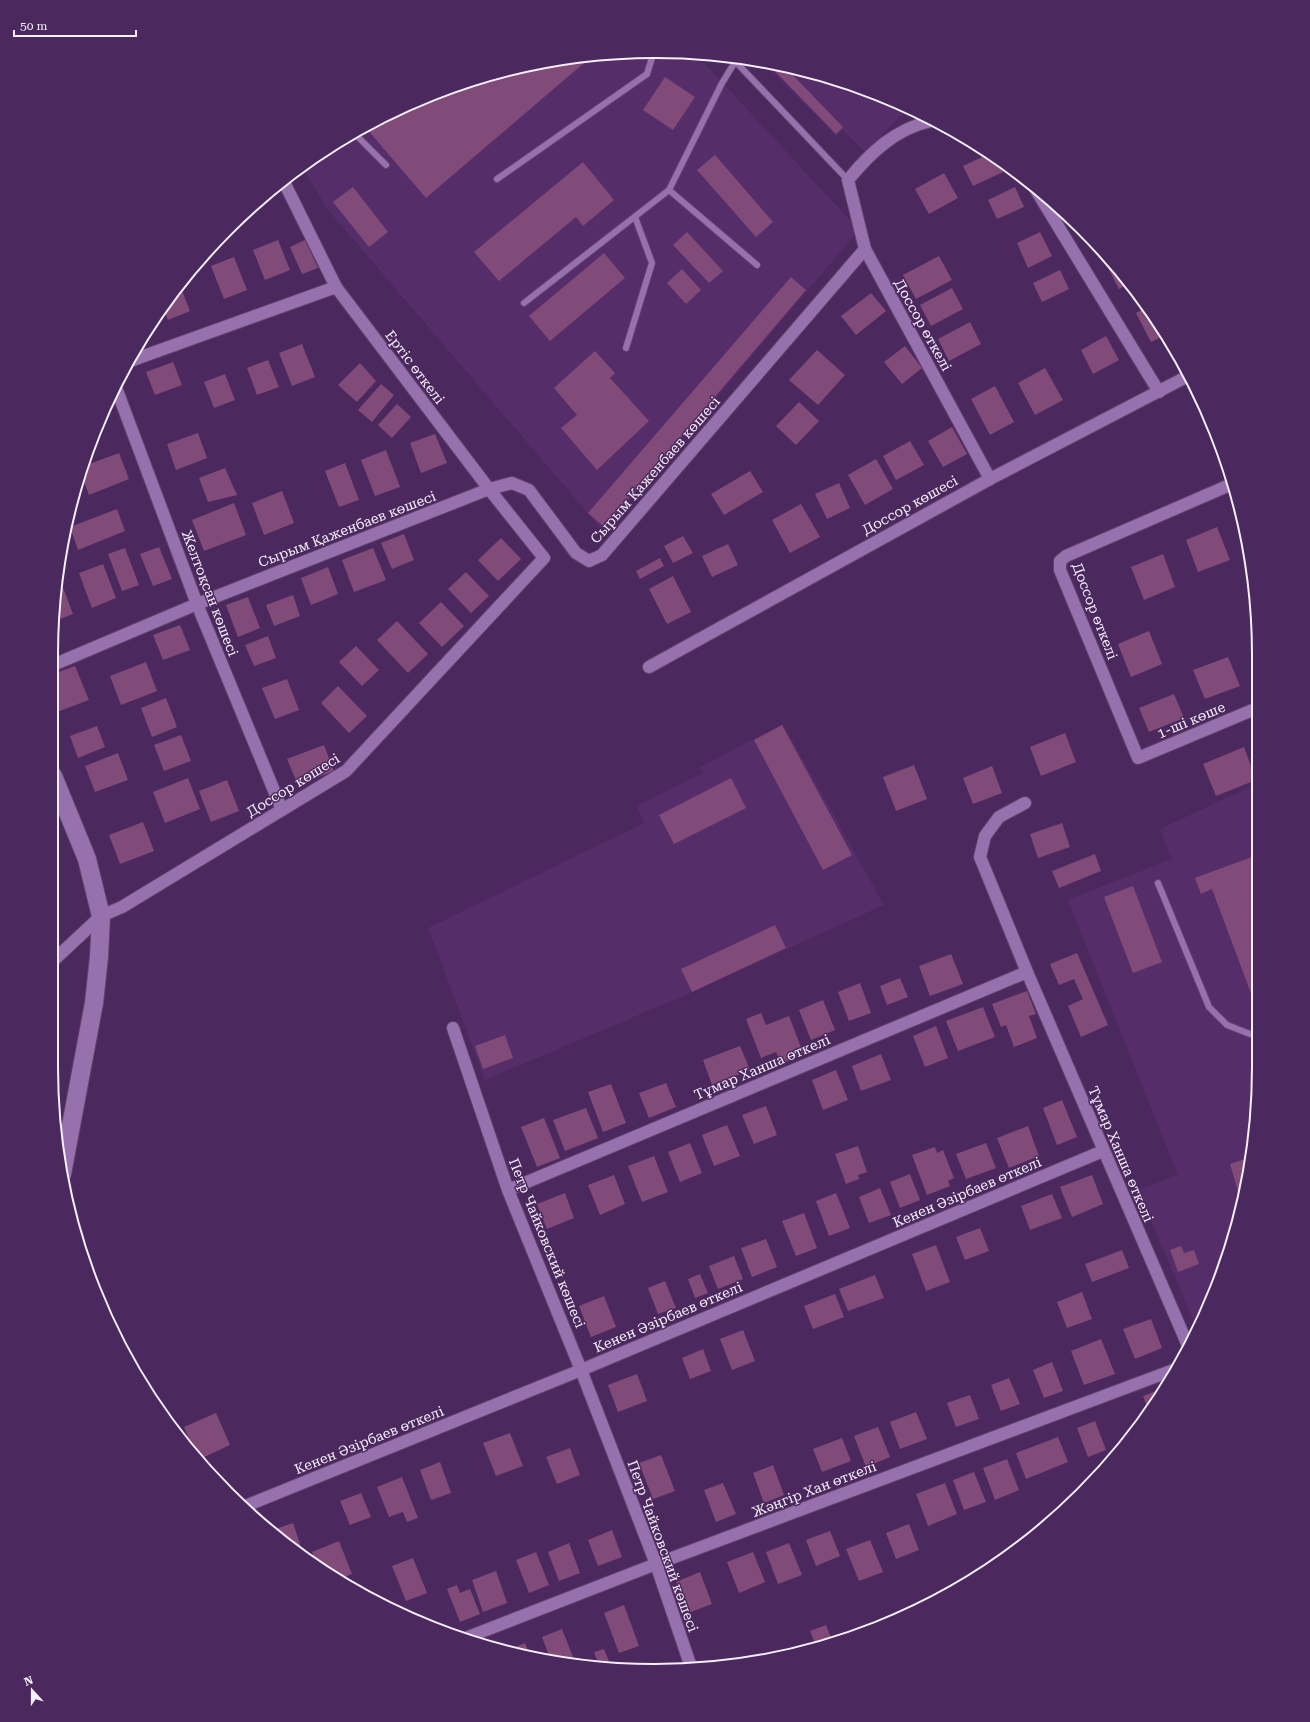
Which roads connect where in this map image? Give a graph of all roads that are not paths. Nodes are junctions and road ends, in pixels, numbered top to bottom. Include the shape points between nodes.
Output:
1 (652, 58) edge
2 (732, 63) edge
3 (738, 64) edge
4 (924, 123) edge
5 (358, 137) edge
6 (386, 165) dead end
7 (497, 179) dead end
8 (848, 180) junction
9 (286, 186) edge
10 (669, 190) junction
11 (1043, 201) edge
12 (635, 217) junction
13 (865, 249) junction
14 (757, 265) dead end
15 (336, 287) junction
16 (524, 304) dead end
17 (626, 348) dead end
18 (137, 359) edge
19 (1184, 379) edge
20 (1159, 392) junction
21 (118, 394) edge
22 (990, 479) junction
23 (1227, 486) edge
24 (489, 489) junction
25 (544, 558) joint
26 (197, 604) junction
27 (58, 663) edge
28 (649, 667) dead end
29 (1252, 709) edge
30 (1138, 758) joint
31 (58, 786) edge
32 (1025, 803) dead end
33 (282, 810) junction
34 (1158, 883) dead end
35 (101, 916) junction
36 (58, 956) edge
37 (1027, 972) junction
38 (453, 1028) dead end
39 (1252, 1034) edge
40 (1103, 1151) junction
41 (65, 1158) edge
42 (508, 1190) junction
43 (1185, 1340) edge
44 (581, 1370) junction
45 (1168, 1372) edge
46 (249, 1505) edge
47 (656, 1564) junction
48 (474, 1636) edge
49 (690, 1663) edge

1 - 7 lane via 647,74
2 - 10 lane
3 - 8 lane
4 - 8 street via 913,125 896,135 861,164
5 - 6 lane
8 - 13 street
9 - 15 street, Ертіс өткелі
10 - 12 lane
10 - 14 lane
11 - 20 street
12 - 16 lane
12 - 17 lane via 652,263
13 - 22 street, Доссор өткелі
13 - 24 street, Сырым Қаженбаев көшесі via 602,555 589,561 576,553 529,490 512,483
15 - 18 street
15 - 24 street, Ертіс өткелі
19 - 20 street, Доссор көшесі
20 - 22 street, Доссор көшесі
21 - 26 street, Желтоқсан көшесі
22 - 28 street, Доссор көшесі
23 - 30 street, Доссор өткелі via 1066,556 1060,561 1060,570
24 - 25 street, Ертіс өткелі
24 - 26 street, Сырым Қаженбаев көшесі
25 - 33 street, Доссор көшесі via 346,771
26 - 27 street, Сырым Қаженбаев көшесі
26 - 33 street, Желтоқсан көшесі
29 - 30 street, 1-ші көше
31 - 35 main road via 87,859
32 - 37 street, Тұмар Ханша өткелі via 999,817 985,836 980,857
33 - 35 street, Доссор көшесі via 122,907
34 - 39 lane via 1209,1007 1227,1025
35 - 36 street, Доссор көшесі
35 - 41 main road via 94,1002
37 - 40 street, Тұмар Ханша өткелі
37 - 42 street, Тұмар Ханша өткелі
38 - 42 street, Петр Чайковский көшесі
40 - 43 street, Тұмар Ханша өткелі
40 - 44 street, Кенен Әзірбаев өткелі
42 - 44 street, Петр Чайковский көшесі
44 - 46 street, Кенен Әзірбаев өткелі
44 - 47 street, Петр Чайковский көшесі
45 - 47 street, Жәңгір Хан өткелі
47 - 48 street, Жәңгір Хан өткелі
47 - 49 street, Петр Чайковский көшесі

